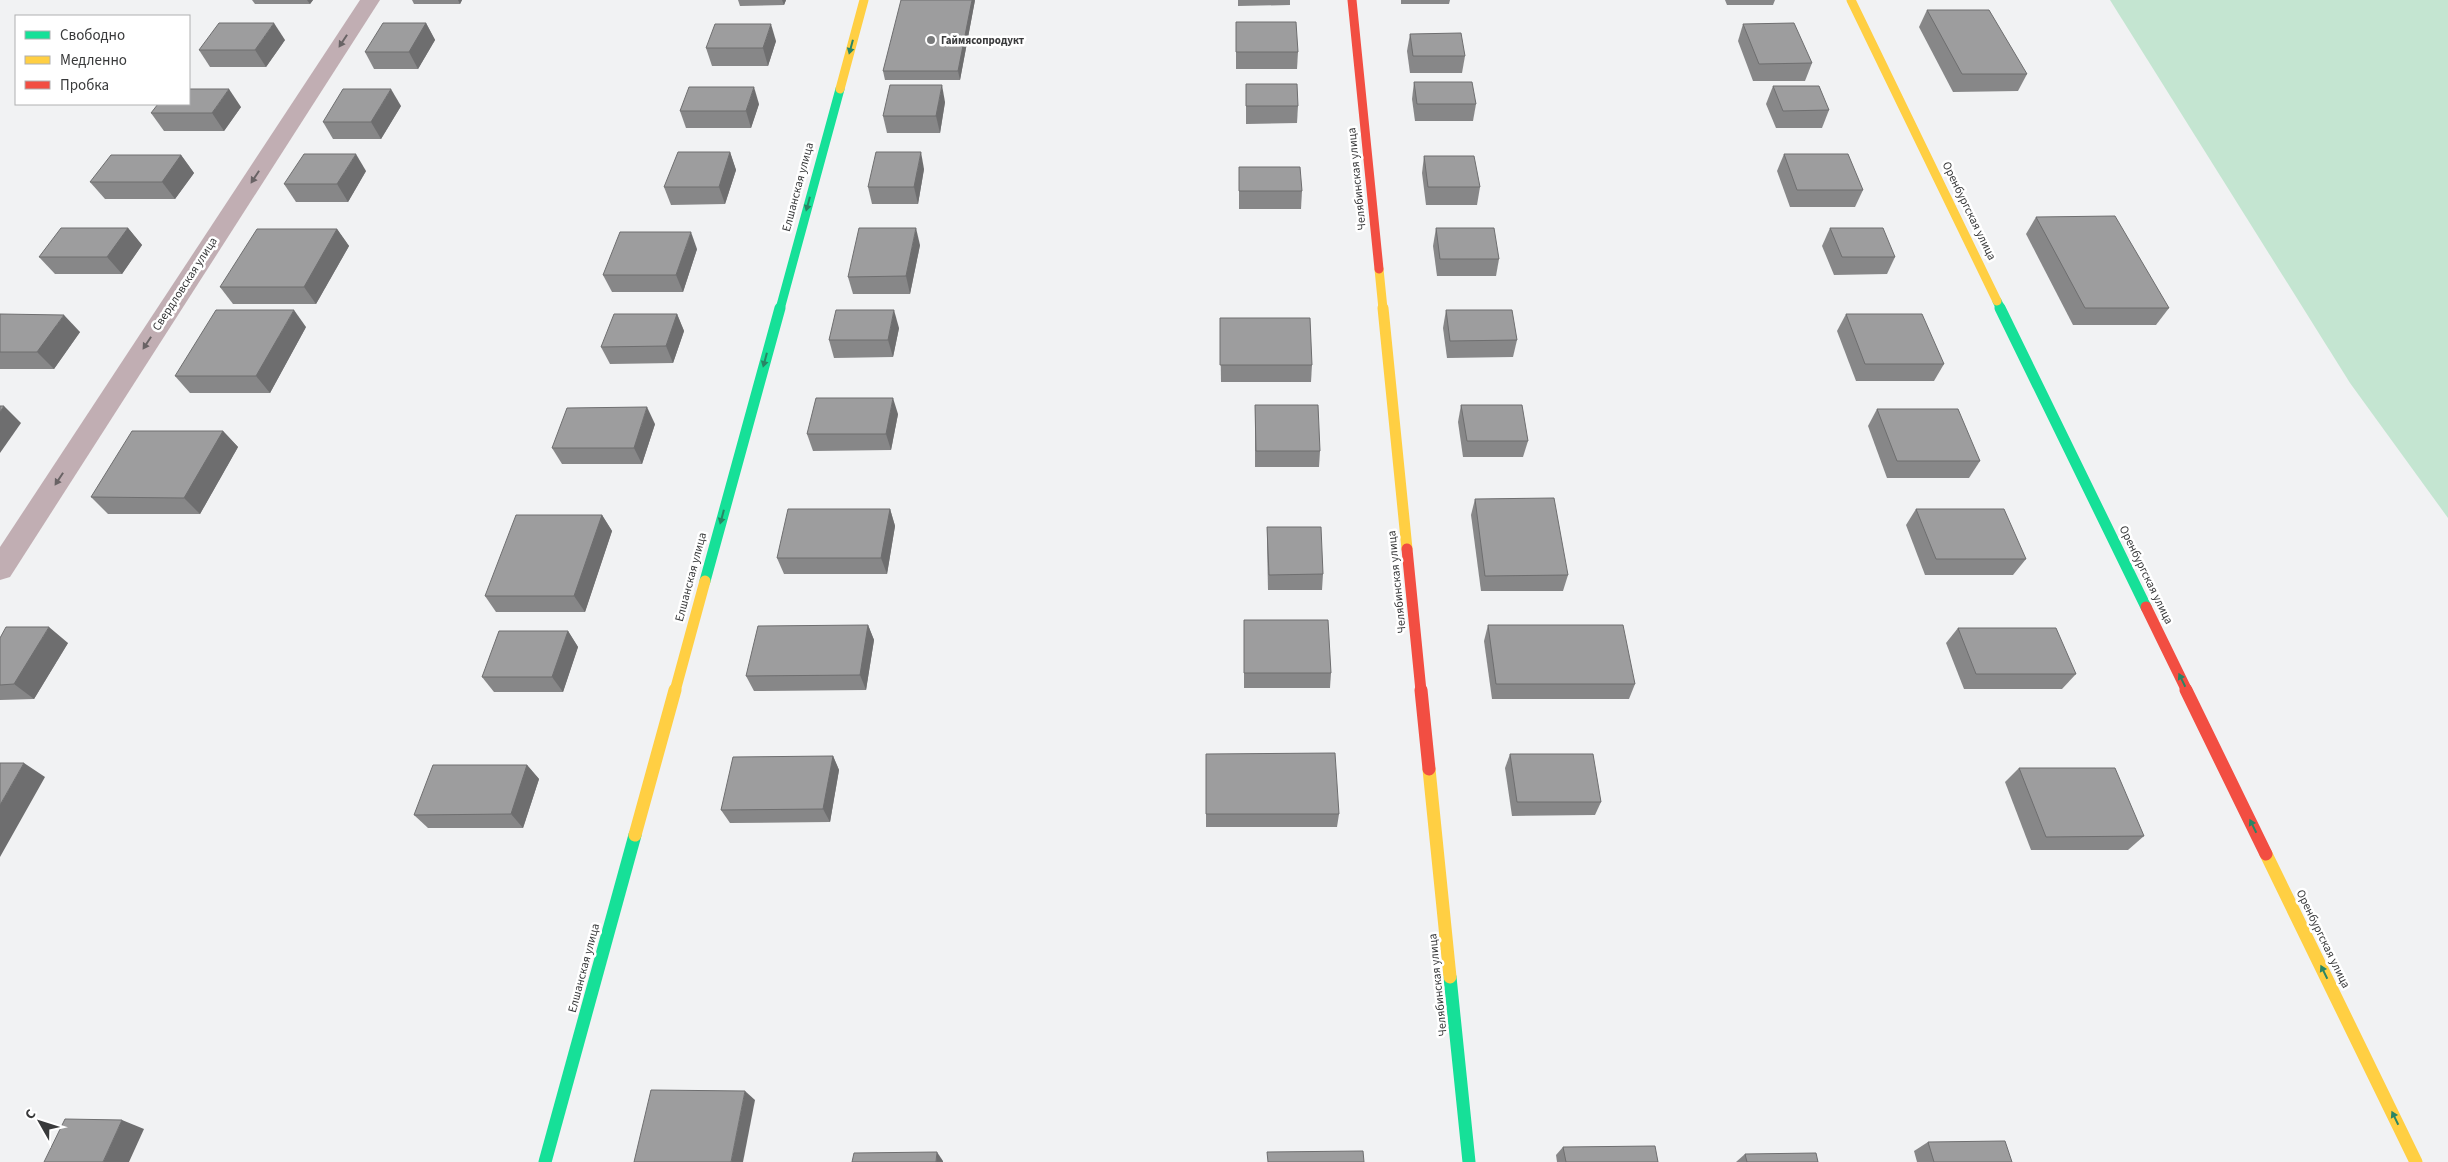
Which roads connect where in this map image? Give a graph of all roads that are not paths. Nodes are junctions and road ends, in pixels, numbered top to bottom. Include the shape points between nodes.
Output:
1 (370, 0) edge
2 (864, 0) edge
3 (1352, 0) edge
4 (1851, 0) edge
5 (0, 569) edge
6 (544, 1162) edge
7 (1469, 1162) edge
8 (2416, 1162) edge

1 -> 5 street, Свердловская улица
2 -> 6 street, Елшанская улица
3 - 7 street, Челябинская улица
8 -> 4 street, Оренбургская улица

